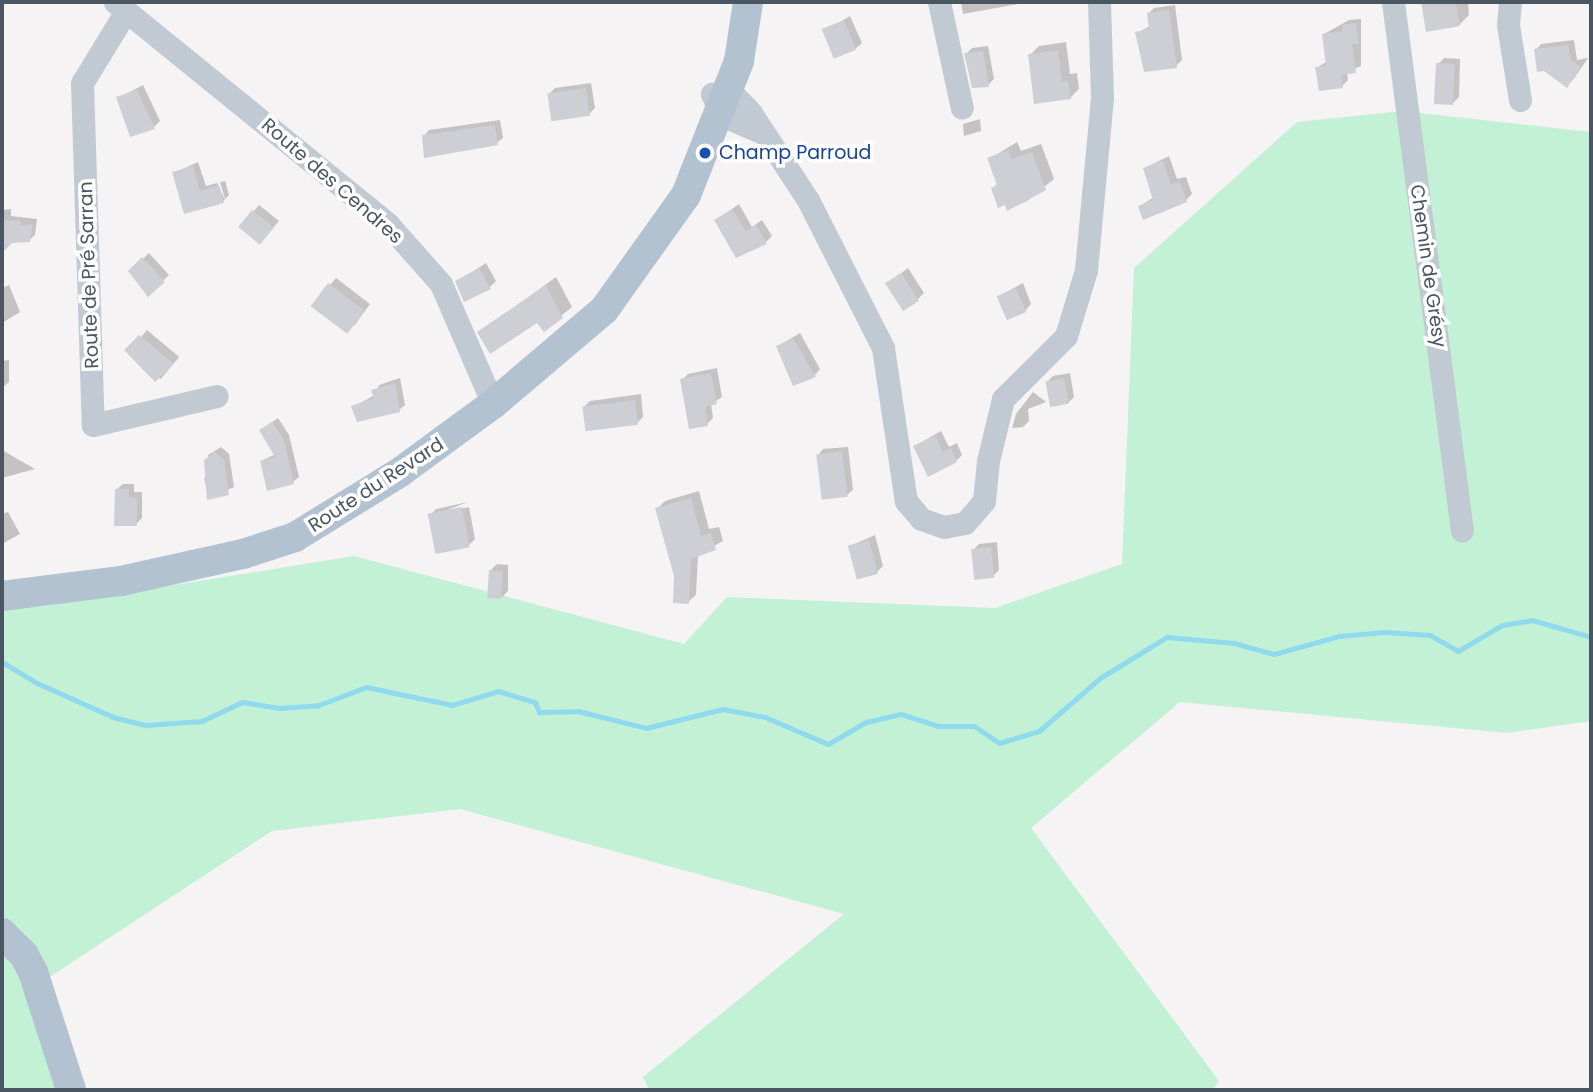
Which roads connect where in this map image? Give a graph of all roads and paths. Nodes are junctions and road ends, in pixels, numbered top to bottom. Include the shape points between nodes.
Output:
1 (737, 2) edge
2 (748, 2) edge
3 (939, 2) edge
4 (1099, 2) edge
5 (1393, 2) edge
6 (1510, 2) edge
7 (121, 6) edge
8 (721, 100) junction
9 (1520, 100) dead end
10 (962, 108) dead end
11 (217, 396) dead end
12 (493, 404) junction
13 (1462, 530) dead end
14 (2, 596) edge
15 (2, 933) edge
16 (71, 1090) edge

1 - 8 main road, Route du Revard
2 - 8 main road, Route du Revard via 745,37
3 - 10 street
4 - 8 street via 1102,98 1086,270 1066,336 1003,399 984,501 965,523 944,527 921,519 906,501 883,348 807,200 761,132
5 - 13 street, Chemin de Grésy
6 - 9 street via 1508,25
7 - 11 street, Route de Pré Sarran via 82,83 93,425
7 - 12 street, Route des Cendres via 388,224 441,284
8 - 12 main road, Route du Revard via 687,195 645,258 604,310
12 - 14 main road, Route du Revard via 399,473 295,537 121,582
15 - 16 main road via 33,972

